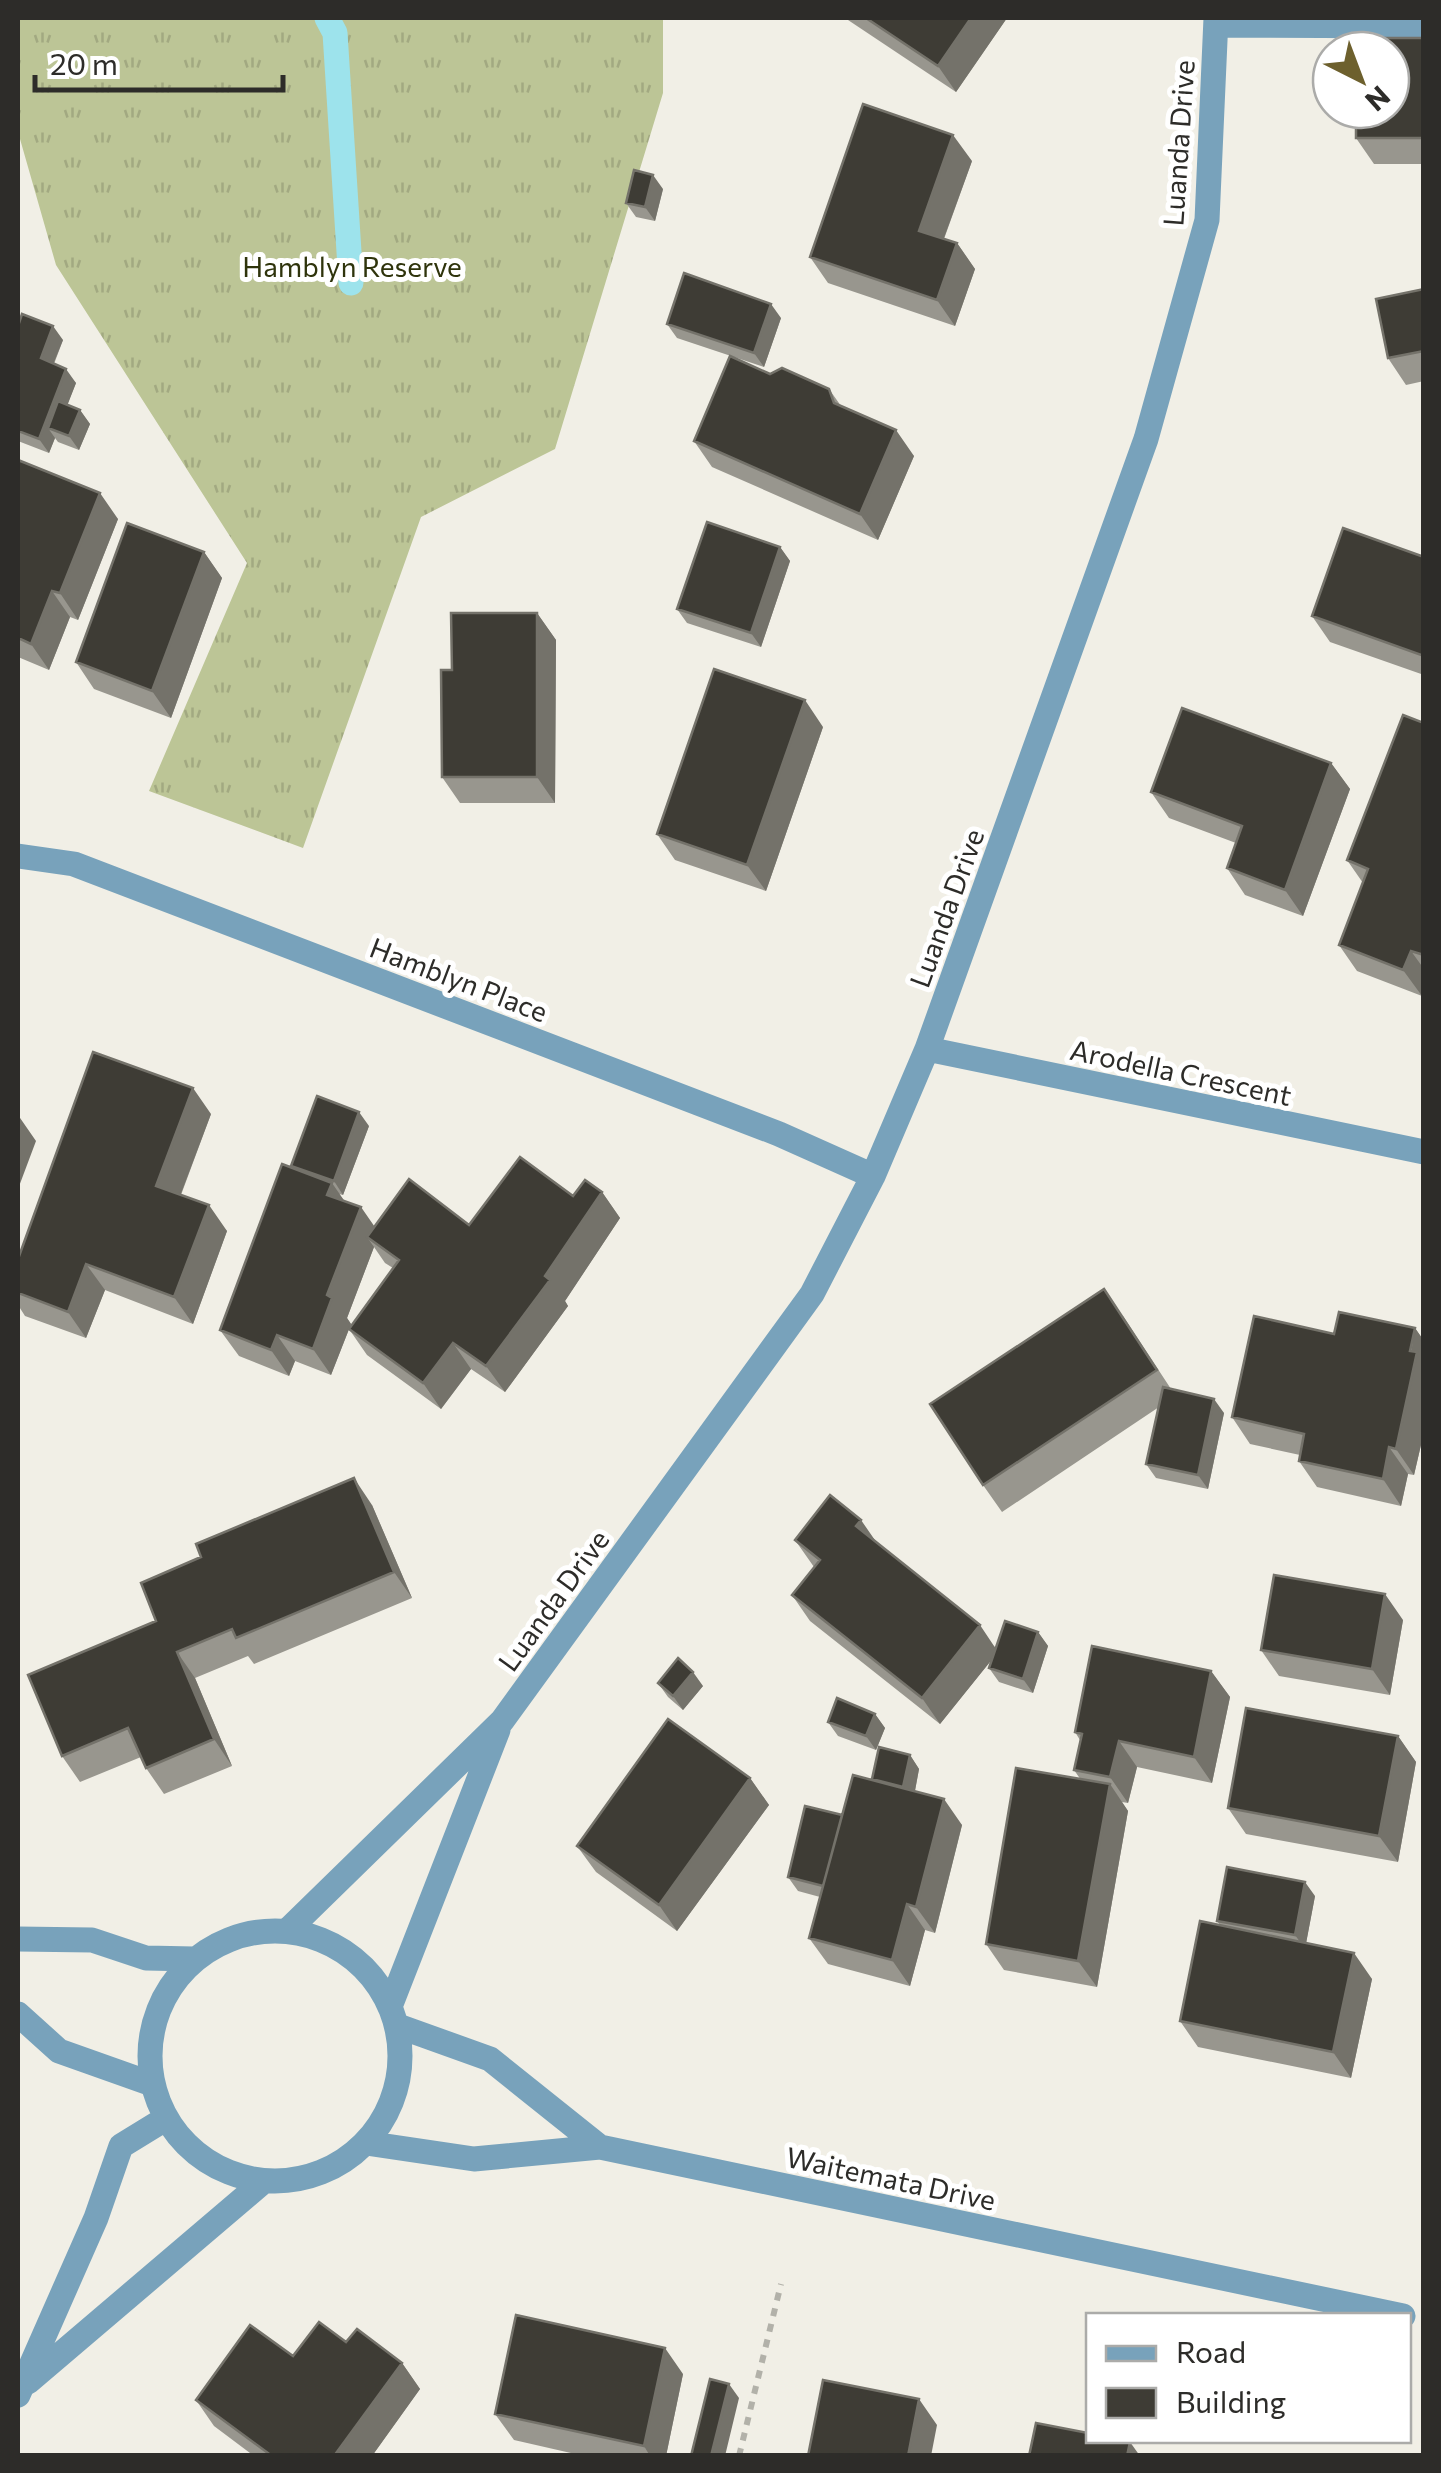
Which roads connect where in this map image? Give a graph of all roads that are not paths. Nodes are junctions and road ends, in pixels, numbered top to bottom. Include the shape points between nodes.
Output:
1 (1216, 21) edge
2 (1424, 26) edge
3 (18, 856) edge
4 (927, 1049) junction
5 (1424, 1152) edge
6 (873, 1176) junction
7 (502, 1721) junction
8 (289, 1929) junction
9 (18, 1939) edge
10 (194, 1959) junction
11 (18, 2014) edge
12 (394, 2015) junction
13 (152, 2084) junction
14 (165, 2119) junction
15 (366, 2144) junction
16 (600, 2148) junction
17 (264, 2181) junction
18 (1392, 2313) edge
19 (21, 2391) edge

1 - 2 street
1 - 4 street, Luanda Drive via 1207,220 1146,439
3 - 6 street, Hamblyn Place via 74,864
4 - 5 street, Arodella Crescent
4 - 6 street, Luanda Drive
6 - 7 street, Luanda Drive via 812,1294
7 - 8 street, Luanda Drive
7 - 12 street, Luanda Drive
8 - 10 street via 248,1932
8 - 12 street via 332,1942 367,1968
9 - 10 street via 92,1940 146,1958
10 - 13 street via 158,2006 149,2044
11 - 13 street via 59,2051
12 - 15 street via 401,2067 394,2095
12 - 16 street, Waitemata Drive via 490,2059
13 - 14 street
14 - 17 street via 191,2151 226,2172
14 - 19 street via 121,2146
15 - 16 street via 474,2159
15 - 17 street via 302,2178
16 - 18 street, Waitemata Drive
17 - 19 street

